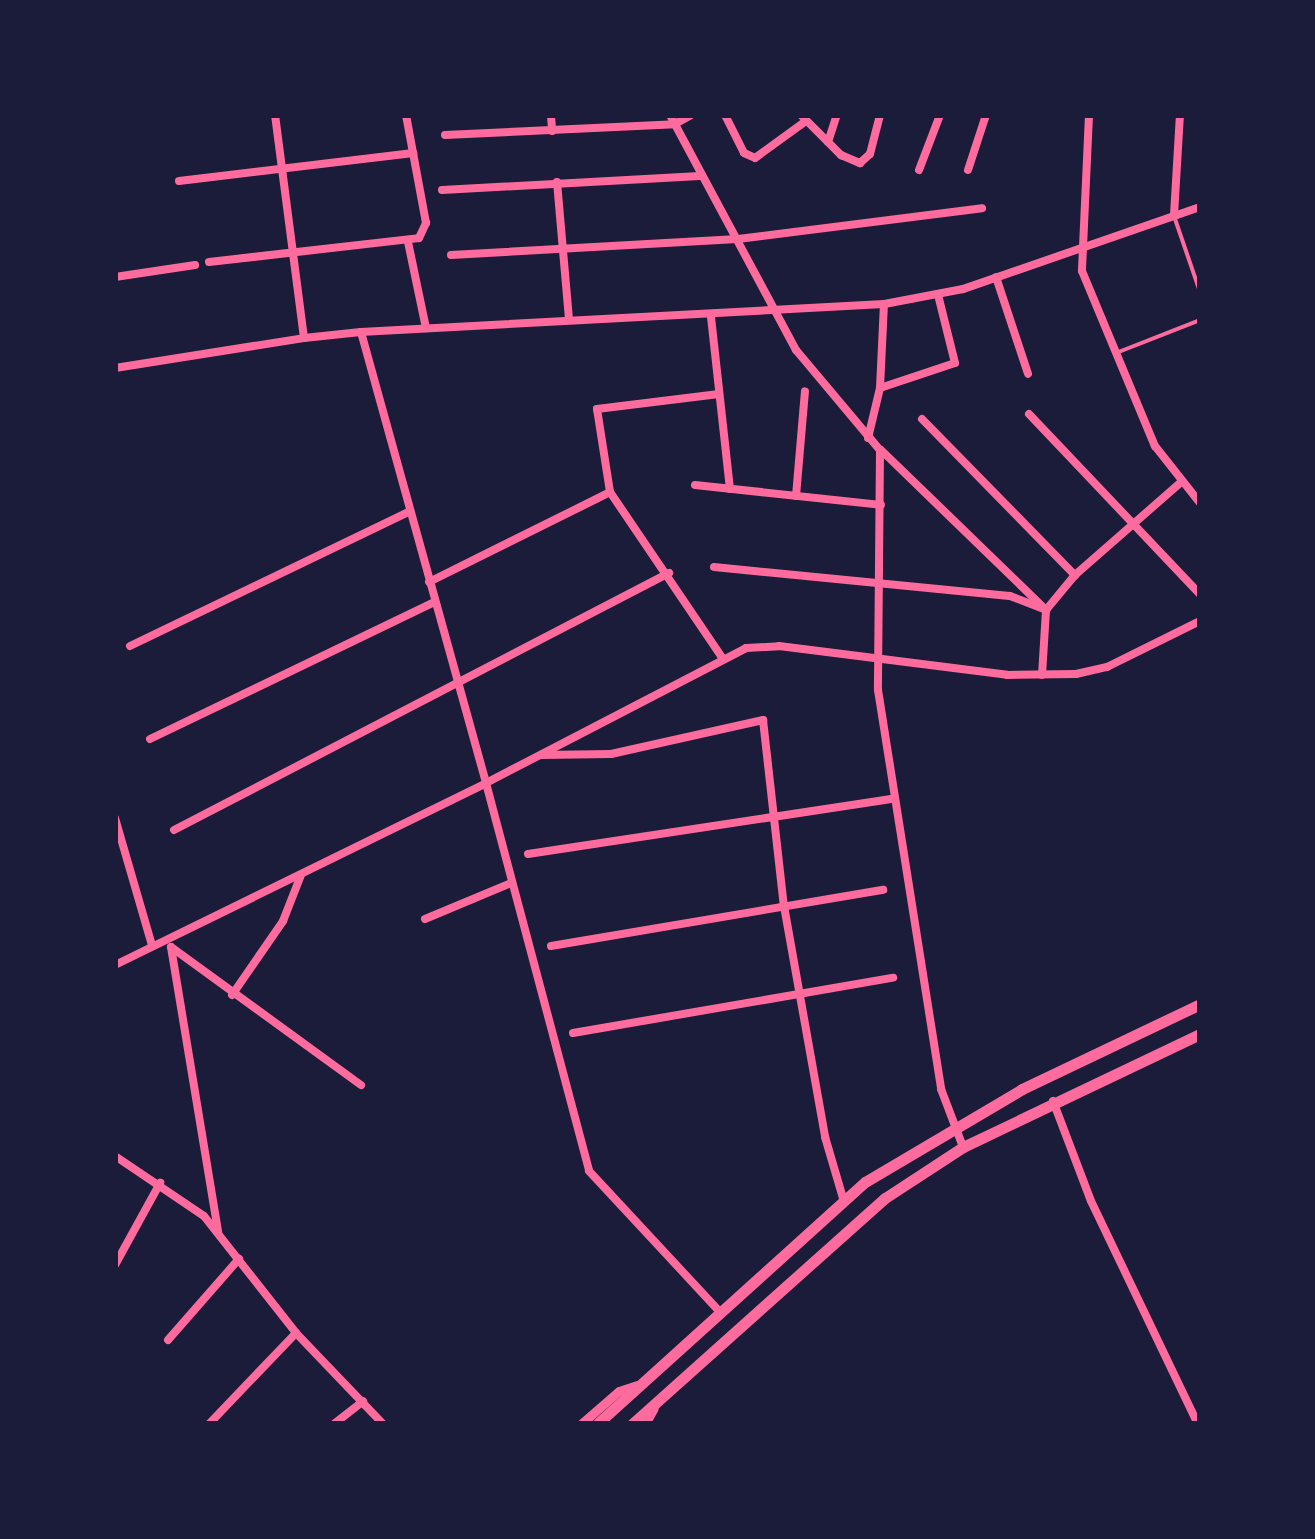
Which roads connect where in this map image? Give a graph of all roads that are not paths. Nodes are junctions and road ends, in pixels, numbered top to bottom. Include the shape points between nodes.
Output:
1 (275, 115) edge
2 (406, 115) edge
3 (551, 115) edge
4 (593, 115) edge
5 (691, 115) edge
6 (724, 115) edge
7 (837, 115) edge
8 (880, 115) edge
9 (940, 115) edge
10 (986, 115) edge
11 (1088, 115) edge
12 (1180, 115) edge
13 (804, 118) edge
14 (672, 120) edge
15 (594, 128) junction
16 (552, 131) junction
17 (445, 135) dead end
18 (828, 142) junction
19 (413, 153) junction
20 (919, 170) dead end
21 (968, 170) dead end
22 (282, 172) junction
23 (700, 176) junction
24 (179, 181) dead end
25 (557, 182) junction
26 (442, 190) dead end
27 (1200, 207) edge
28 (982, 208) dead end
29 (1174, 215) junction
30 (738, 239) junction
31 (408, 242) junction
32 (1078, 248) junction
33 (564, 250) junction
34 (451, 254) dead end
35 (293, 255) junction
36 (209, 262) dead end
37 (195, 265) dead end
38 (115, 277) edge
39 (996, 277) junction
40 (1200, 292) edge
41 (938, 295) junction
42 (884, 304) junction
43 (776, 312) junction
44 (710, 317) junction
45 (569, 318) junction
46 (1200, 320) edge
47 (426, 328) junction
48 (361, 332) junction
49 (304, 338) junction
50 (1113, 354) junction
51 (115, 368) edge
52 (1028, 374) dead end
53 (880, 388) junction
54 (806, 392) dead end
55 (719, 394) junction
56 (1029, 414) dead end
57 (922, 419) dead end
58 (868, 438) junction
59 (880, 450) junction
60 (1180, 484) junction
61 (695, 485) dead end
62 (730, 489) junction
63 (610, 492) junction
64 (796, 496) junction
65 (1200, 503) edge
66 (881, 505) junction
67 (410, 511) junction
68 (1135, 522) junction
69 (714, 566) dead end
70 (669, 573) junction
71 (1075, 575) junction
72 (430, 582) junction
73 (876, 584) junction
74 (1200, 594) edge
75 (435, 602) junction
76 (1046, 610) junction
77 (1200, 621) edge
78 (130, 646) dead end
79 (722, 660) junction
80 (875, 662) junction
81 (1042, 676) junction
82 (457, 686) junction
83 (150, 739) dead end
84 (541, 754) junction
85 (486, 783) junction
86 (894, 800) junction
87 (773, 816) junction
88 (115, 818) edge
89 (174, 830) dead end
90 (126, 851) junction
91 (528, 854) dead end
92 (115, 855) edge
93 (301, 875) junction
94 (511, 883) junction
95 (884, 890) dead end
96 (784, 906) junction
97 (425, 919) dead end
98 (168, 943) junction
99 (152, 945) junction
100 (552, 946) dead end
101 (115, 965) edge
102 (893, 978) dead end
103 (232, 995) junction
104 (800, 995) junction
105 (1200, 1004) edge
106 (574, 1033) dead end
107 (1200, 1034) edge
108 (362, 1084) dead end
109 (1054, 1102) junction
110 (953, 1127) junction
111 (963, 1147) junction
112 (115, 1156) edge
113 (160, 1184) junction
114 (843, 1198) junction
115 (218, 1232) junction
116 (239, 1259) junction
117 (115, 1265) edge
118 (718, 1310) junction
119 (296, 1333) junction
120 (168, 1340) dead end
121 (637, 1385) junction
122 (658, 1401) junction
123 (363, 1402) junction
124 (209, 1424) edge
125 (334, 1424) edge
126 (383, 1424) edge
127 (581, 1424) edge
128 (597, 1424) edge
129 (632, 1424) edge
130 (645, 1424) edge
131 (1198, 1424) edge

1 - 22 street
2 - 19 street
3 - 16 street
4 - 15 street
5 - 14 street
6 - 13 street via 744,153 755,158
7 - 18 street
8 - 18 street via 870,154 860,163
9 - 20 street
10 - 21 street
11 - 32 street
12 - 29 street
13 - 18 street
14 - 15 street
14 - 23 street
15 - 16 street
16 - 17 street
19 - 22 street
19 - 31 street via 426,223 419,238
22 - 24 street
22 - 35 street
23 - 25 street
23 - 30 street
25 - 26 street
25 - 33 street
27 - 29 street
28 - 30 street
29 - 32 street
29 - 40 lane
30 - 33 street
30 - 43 street
31 - 35 street
31 - 47 street
32 - 39 street
32 - 50 street
33 - 34 street
33 - 45 street
35 - 36 street
35 - 49 street
37 - 38 street
39 - 41 street
39 - 52 street
41 - 42 street
41 - 53 street via 955,363
42 - 43 street
42 - 53 street
43 - 44 street
43 - 58 street via 808,367
44 - 45 street
44 - 55 street
45 - 47 street
46 - 50 lane
47 - 48 street
48 - 49 street
48 - 67 street
49 - 51 street
50 - 60 street
53 - 58 street
54 - 64 street
55 - 62 street
55 - 63 street via 597,409
56 - 68 street
57 - 71 street
58 - 59 street
59 - 66 street
59 - 76 street
60 - 65 street
60 - 68 street
61 - 62 street
62 - 64 street
63 - 70 street
63 - 72 street
64 - 66 street
66 - 73 street
67 - 72 street
67 - 78 street
68 - 71 street
68 - 74 street
69 - 73 street
70 - 79 street
70 - 82 street
71 - 76 street
72 - 75 street
73 - 76 street via 1010,596
73 - 80 street
75 - 82 street
75 - 83 street
76 - 81 street
77 - 81 street via 1107,667
79 - 80 street via 760,645
79 - 84 street
80 - 81 street
80 - 86 street
82 - 85 street
82 - 89 street
84 - 85 street
84 - 87 street via 610,754 763,720
85 - 93 street
85 - 94 street
86 - 87 street
86 - 110 street
87 - 91 street
87 - 96 street
88 - 90 street
90 - 92 street
90 - 99 street
93 - 98 street
93 - 103 street via 284,921
94 - 97 street
94 - 118 street via 589,1171
95 - 96 street
96 - 100 street
96 - 104 street
98 - 99 street
98 - 103 street
98 - 115 street
99 - 101 street
102 - 104 street
103 - 108 street
104 - 106 street
104 - 114 street via 828,1155
105 - 110 main road
107 - 109 main road
109 - 111 main road
109 - 131 street via 1091,1201
110 - 111 street
110 - 114 main road
111 - 122 main road via 855,1222
112 - 113 street
113 - 115 street
113 - 117 street
114 - 118 main road
115 - 116 street
116 - 119 street
116 - 120 street
118 - 121 main road
119 - 123 street
119 - 124 street
121 - 127 street via 618,1391
121 - 128 main road
122 - 129 main road
122 - 130 street
123 - 125 street
123 - 126 street

